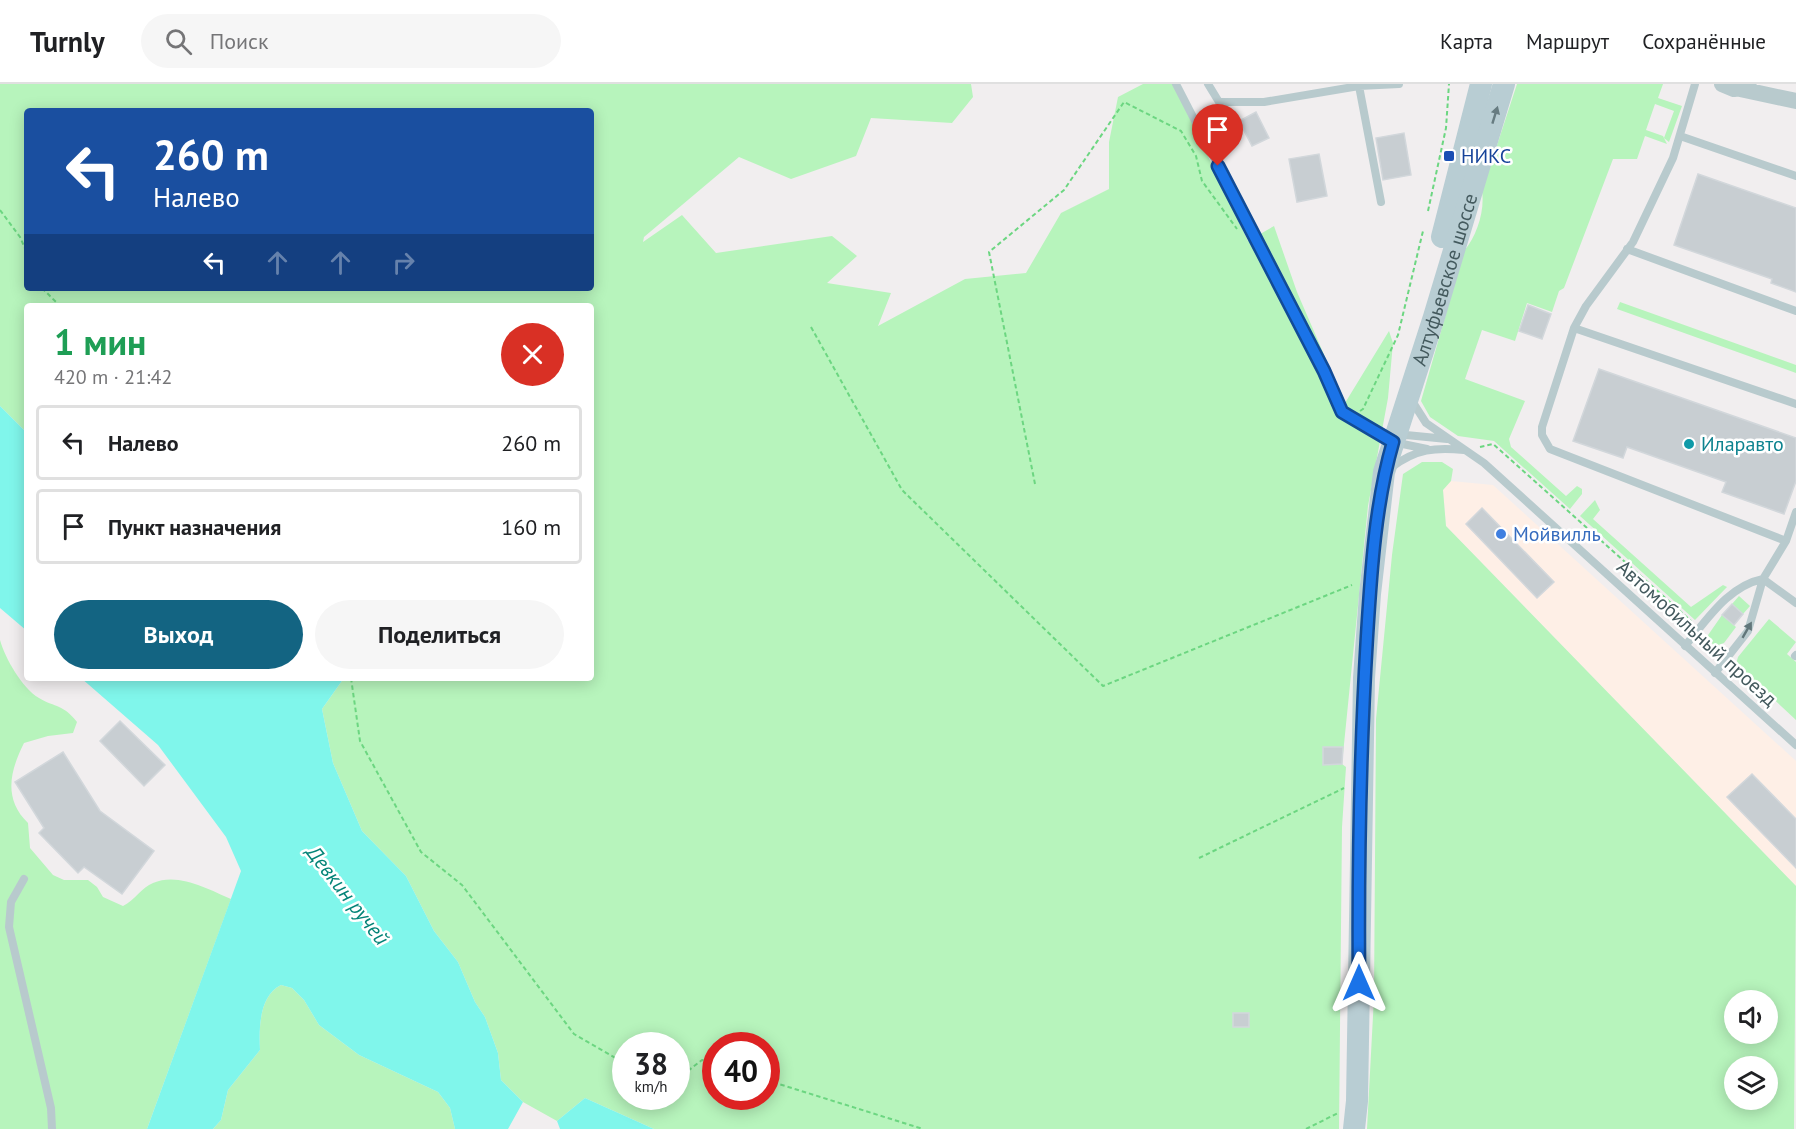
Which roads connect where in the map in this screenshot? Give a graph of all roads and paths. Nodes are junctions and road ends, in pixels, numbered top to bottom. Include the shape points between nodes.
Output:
1 (1176, 84) edge
2 (1208, 84) edge
3 (1399, 84) edge
4 (1449, 84) edge
5 (1470, 84) edge
6 (1481, 84) edge
7 (1504, 84) edge
8 (1695, 84) edge
9 (1722, 84) edge
10 (1779, 84) edge
11 (1347, 86) edge
12 (1359, 86) junction
13 (1747, 87) edge
14 (1795, 101) edge
15 (1680, 136) junction
16 (1796, 176) edge
17 (1381, 202) dead end
18 (0, 210) edge
19 (1240, 234) dead end
20 (24, 247) edge
21 (1627, 249) junction
22 (45, 291) edge
23 (57, 303) edge
24 (1796, 311) edge
25 (811, 327) dead end
26 (1574, 328) junction
27 (1410, 395) junction
28 (1796, 404) edge
29 (1348, 416) junction
30 (1452, 440) junction
31 (1393, 442) junction
32 (1426, 448) junction
33 (1467, 450) junction
34 (1384, 472) junction
35 (1035, 484) dead end
36 (1796, 512) edge
37 (1786, 541) junction
38 (1372, 578) junction
39 (1763, 579) junction
40 (1796, 603) edge
41 (1699, 629) junction
42 (1685, 646) junction
43 (1715, 673) junction
44 (351, 681) edge
45 (1796, 745) edge
46 (1344, 788) dead end
47 (1199, 858) dead end
48 (24, 879) dead end
49 (612, 1056) edge
50 (702, 1059) edge
51 (690, 1069) edge
52 (780, 1084) edge
53 (1338, 1113) dead end
54 (52, 1129) edge
55 (923, 1129) edge
56 (1306, 1129) edge
57 (1354, 1129) edge

1 - 29 lane via 1342,412
2 - 11 lane via 1219,102 1264,102
3 - 12 lane
4 - 29 path via 1446,128 1398,334 1363,409
5 - 6 lane
6 - 31 street, Алтуфьевское шоссе via 1451,206 1397,391 1392,416
27 -> 7 street, Алтуфьевское шоссе
8 - 15 lane
9 - 13 street
10 - 14 street
11 - 12 lane
12 - 17 lane
13 - 14 street
15 - 16 lane
15 - 21 lane via 1673,158
18 - 20 path
19 - 35 path via 1202,181 1196,156 1181,131 1124,102 1064,190 989,252
21 - 24 lane
21 - 26 lane
22 - 23 path
25 - 38 path via 902,490 1103,686
26 - 28 lane
26 - 37 lane via 1542,427 1550,449
27 - 30 lane, Автомобильный проезд via 1426,423
27 - 31 street, Алтуфьевское шоссе
29 - 31 lane
30 - 31 lane via 1406,435
30 - 33 lane, Автомобильный проезд
31 - 32 lane
31 - 34 street, Алтуфьевское шоссе
32 - 33 lane
32 - 34 lane
33 - 41 path via 1493,444
33 - 42 lane, Автомобильный проезд
34 - 38 street, Алтуфьевское шоссе
36 - 37 lane
37 - 39 lane
38 - 57 street, Алтуфьевское шоссе via 1361,760
39 - 40 lane
39 - 41 lane via 1747,582 1734,591
43 -> 39 lane via 1748,631
41 - 42 lane
42 - 43 lane, Автомобильный проезд
43 - 45 lane, Автомобильный проезд
44 - 49 path via 360,741 422,852 462,885 574,1035
46 - 47 path
48 - 54 lane via 11,902 9,927 51,1108
50 - 51 path
52 - 55 path
53 - 56 path

